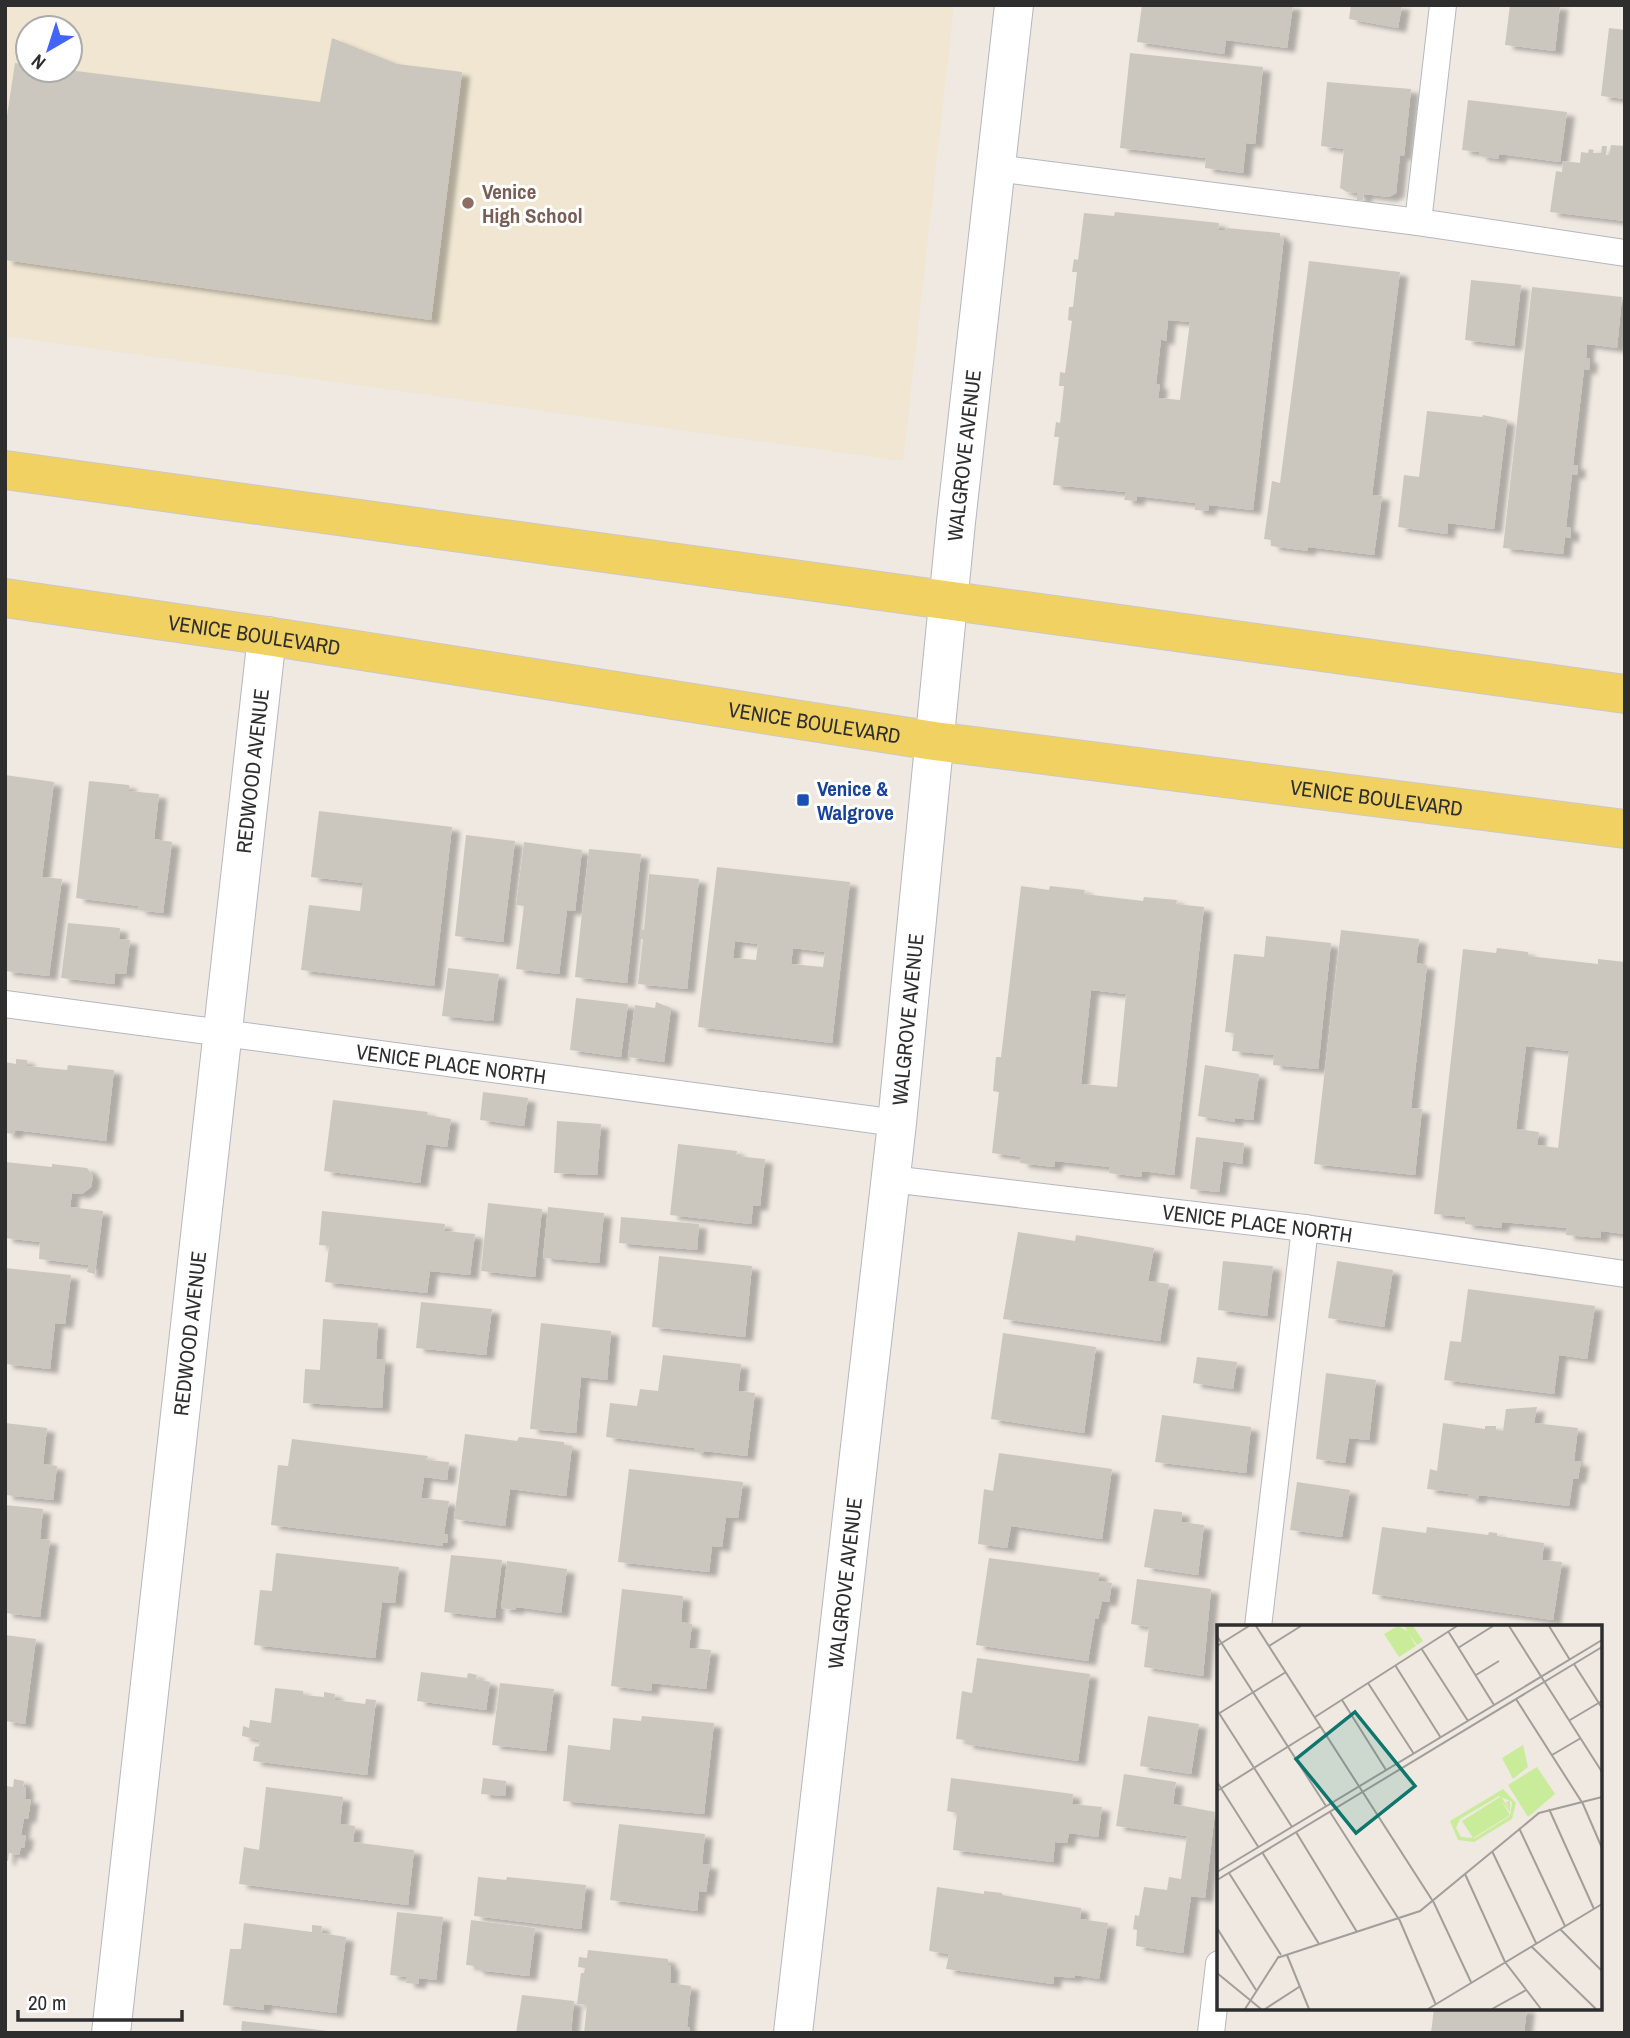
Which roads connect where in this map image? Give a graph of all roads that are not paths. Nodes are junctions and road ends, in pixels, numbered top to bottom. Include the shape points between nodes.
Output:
1 (1014, 5) edge
2 (1443, 5) edge
3 (995, 168) junction
4 (1418, 222) junction
5 (1625, 253) edge
6 (5, 470) edge
7 (5, 597) edge
8 (949, 601) junction
9 (267, 636) junction
10 (1625, 694) edge
11 (934, 741) junction
12 (1625, 829) edge
13 (5, 1004) edge
14 (222, 1033) junction
15 (897, 1123) junction
16 (891, 1179) junction
17 (1305, 1228) junction
18 (1625, 1274) edge
19 (1258, 1625) edge
20 (1217, 1981) edge
21 (111, 2033) edge
22 (793, 2033) edge
23 (1211, 2033) edge

1 - 3 street, WALGROVE AVENUE
2 - 4 lane
3 - 4 lane
3 - 8 street, WALGROVE AVENUE
4 - 5 lane
6 - 8 main road
7 - 9 main road, VENICE BOULEVARD
8 - 10 main road
8 - 11 street, WALGROVE AVENUE
9 - 11 main road, VENICE BOULEVARD
9 - 14 street, REDWOOD AVENUE
11 - 12 main road, VENICE BOULEVARD
11 - 15 street, WALGROVE AVENUE
13 - 14 lane, VENICE PLACE NORTH
14 - 15 lane, VENICE PLACE NORTH
14 - 21 street, REDWOOD AVENUE
15 - 16 street, WALGROVE AVENUE
16 - 17 lane, VENICE PLACE NORTH
16 - 22 street, WALGROVE AVENUE
17 - 18 lane, VENICE PLACE NORTH
17 - 19 lane
20 - 23 lane

